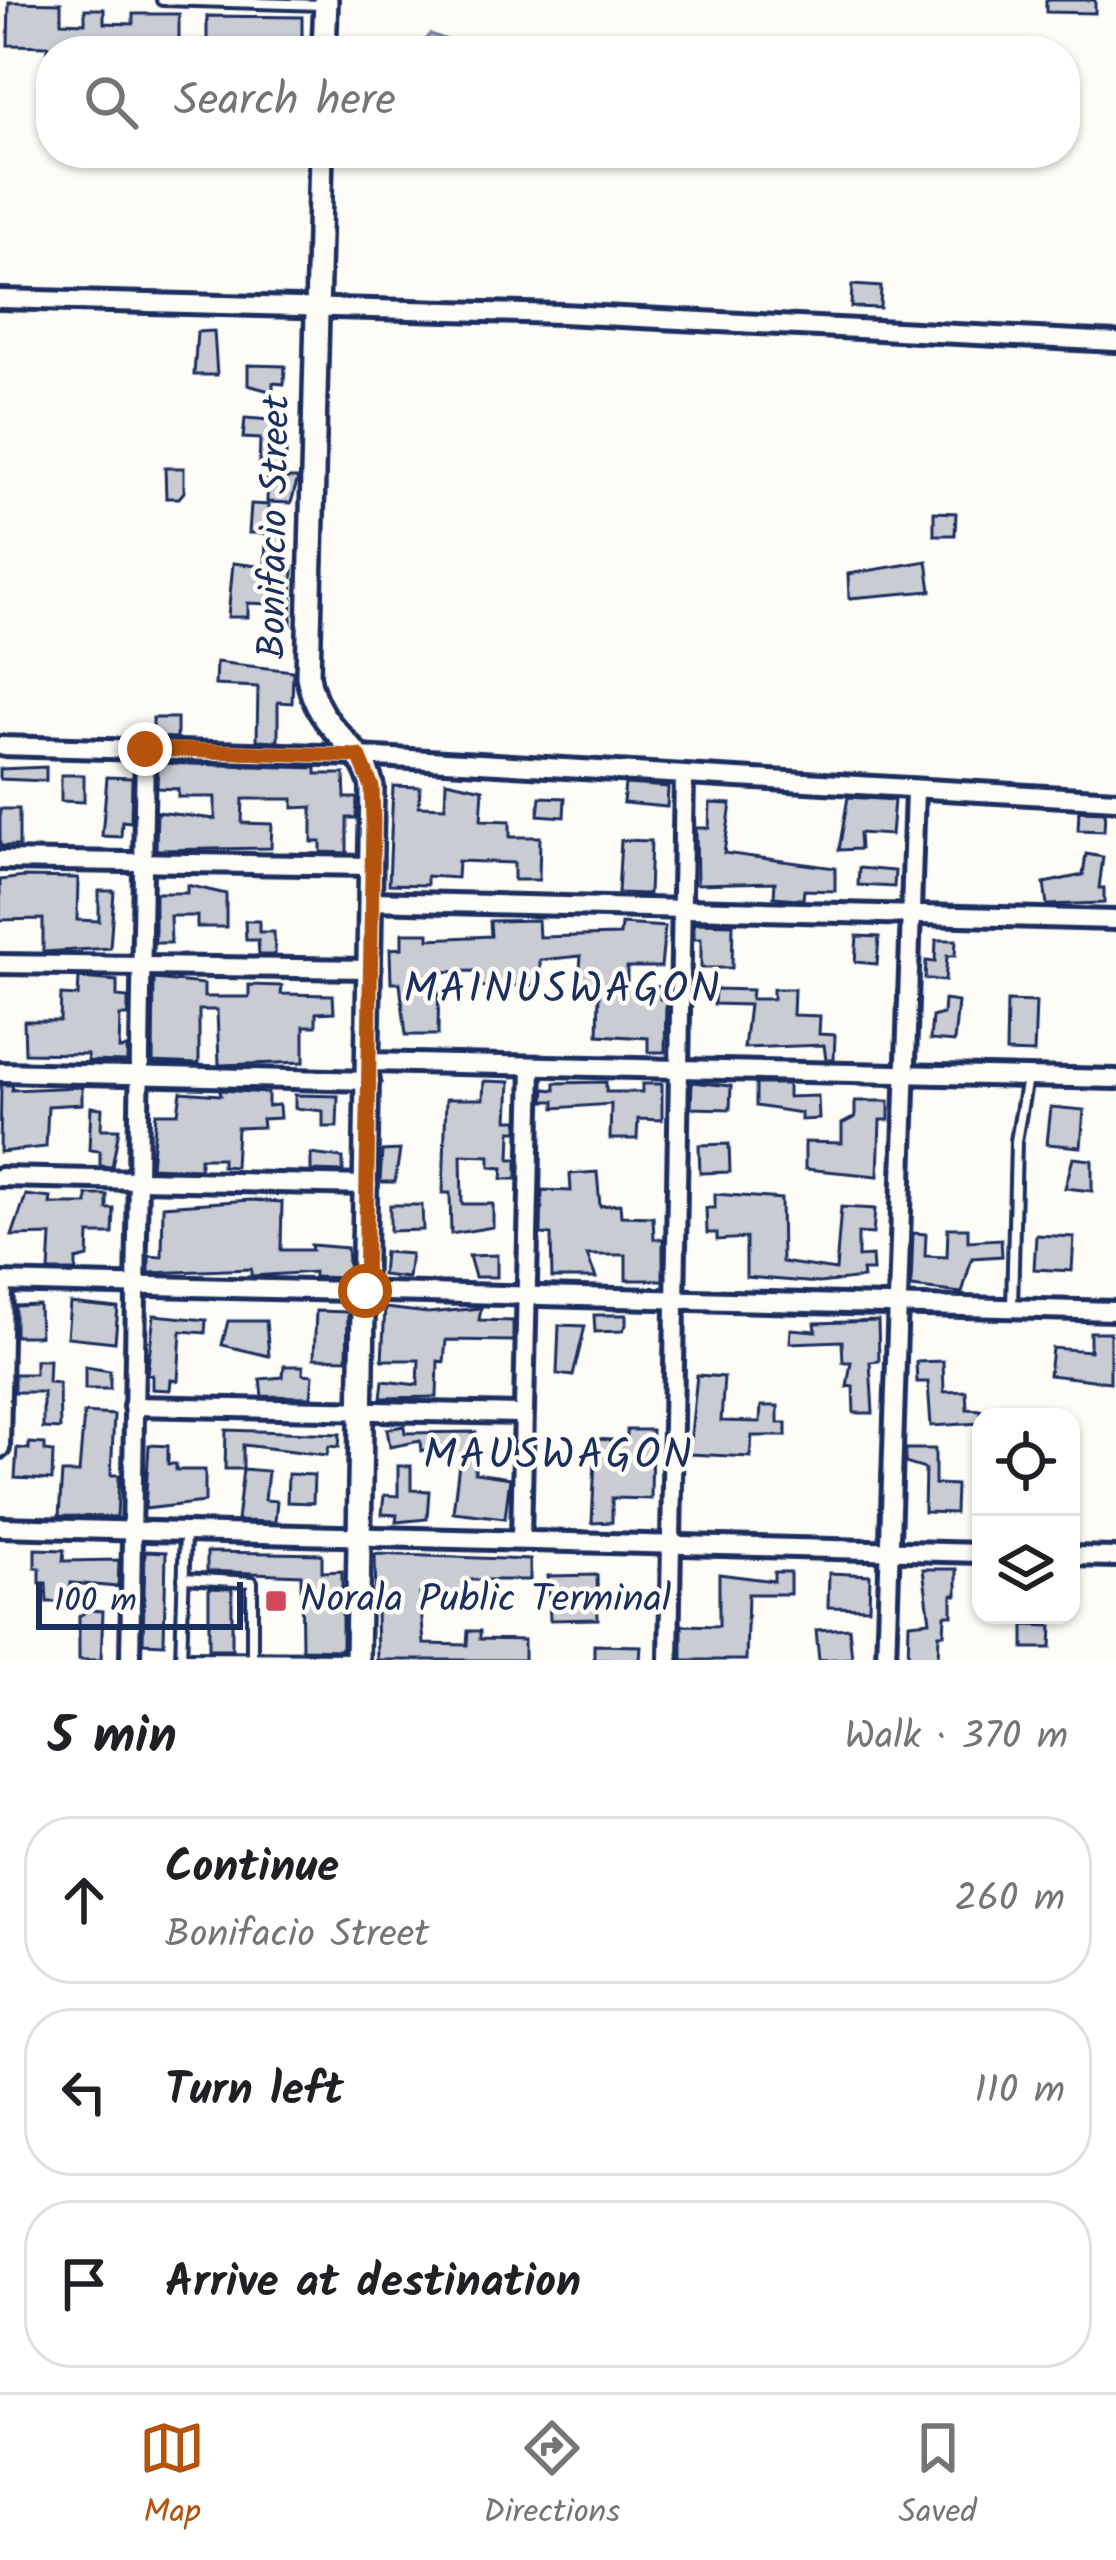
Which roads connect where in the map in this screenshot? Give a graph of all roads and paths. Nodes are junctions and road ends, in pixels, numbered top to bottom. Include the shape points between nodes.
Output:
1 (162, 0) edge
2 (326, 3) edge
3 (325, 36) edge
4 (321, 168) edge
5 (0, 299) edge
6 (316, 309) junction
7 (1116, 342) edge
8 (0, 746) edge
9 (145, 749) junction
10 (359, 756) junction
11 (684, 775) junction
12 (915, 790) junction
13 (1116, 800) edge
14 (0, 860) edge
15 (140, 861) junction
16 (372, 866) junction
17 (371, 901) junction
18 (684, 911) junction
19 (909, 915) junction
20 (1116, 920) edge
21 (0, 964) edge
22 (139, 967) junction
23 (370, 969) junction
24 (532, 1066) junction
25 (682, 1069) junction
26 (370, 1071) junction
27 (0, 1072) edge
28 (903, 1074) junction
29 (136, 1075) junction
30 (1028, 1077) junction
31 (1116, 1079) edge
32 (0, 1177) edge
33 (135, 1178) junction
34 (368, 1185) junction
35 (2, 1282) edge
36 (135, 1286) junction
37 (365, 1291) junction
38 (526, 1295) junction
39 (677, 1299) junction
40 (898, 1305) junction
41 (1012, 1308) junction
42 (1116, 1311) edge
43 (133, 1406) junction
44 (362, 1411) junction
45 (522, 1414) junction
46 (0, 1448) edge
47 (0, 1527) edge
48 (131, 1529) junction
49 (185, 1531) junction
50 (360, 1534) junction
51 (521, 1538) junction
52 (672, 1545) junction
53 (890, 1550) junction
54 (972, 1553) edge
55 (1080, 1556) edge
56 (1116, 1556) edge
57 (183, 1578) junction
58 (252, 1657) edge
59 (181, 1659) edge
60 (357, 1659) edge
61 (130, 1660) edge
62 (669, 1660) edge
63 (886, 1660) edge

1 - 2 lane
2 - 3 street
4 - 6 street, Bonifacio Street
5 - 6 street
6 - 7 street
6 - 10 street, Bonifacio Street via 308,676 325,724
8 - 9 street
9 - 10 street
9 - 15 street
10 - 11 street
10 - 16 street, Bonifacio Street via 372,787
11 - 12 street
11 - 18 street
12 - 13 street
12 - 19 street
14 - 15 street
15 - 16 street
15 - 22 street
16 - 17 street, Bonifacio Street
17 - 18 street
17 - 23 street, Bonifacio Street
18 - 19 street
18 - 25 street
19 - 20 street
19 - 28 street
21 - 22 street
22 - 23 street
22 - 29 street
23 - 26 street, Bonifacio Street
24 - 25 street
24 - 26 street
24 - 38 street
25 - 28 street
25 - 39 street
26 - 29 street
26 - 34 street, Bonifacio Street
27 - 29 street
28 - 30 street
28 - 40 street
29 - 33 street
30 - 31 street
30 - 41 lane via 1016,1141
32 - 33 street
33 - 34 street
33 - 36 street
34 - 37 street, Bonifacio Street
35 - 36 street
35 - 46 street
36 - 37 street
36 - 43 street
37 - 38 street
37 - 44 street, Bonifacio Street
38 - 39 street
38 - 45 street
39 - 40 street
39 - 52 street
40 - 41 street
40 - 53 street
41 - 42 street
43 - 44 street
43 - 48 street
44 - 45 street
44 - 50 street, Bonifacio Street
45 - 51 street
47 - 48 street
48 - 49 street
48 - 61 street
49 - 50 street
49 - 57 lane
50 - 51 street
50 - 60 street, Bonifacio Street
51 - 52 street
52 - 53 street
52 - 62 street
53 - 54 street
53 - 63 street
55 - 56 street
57 - 58 lane via 252,1582
57 - 59 lane
58 - 59 lane
58 - 60 lane

